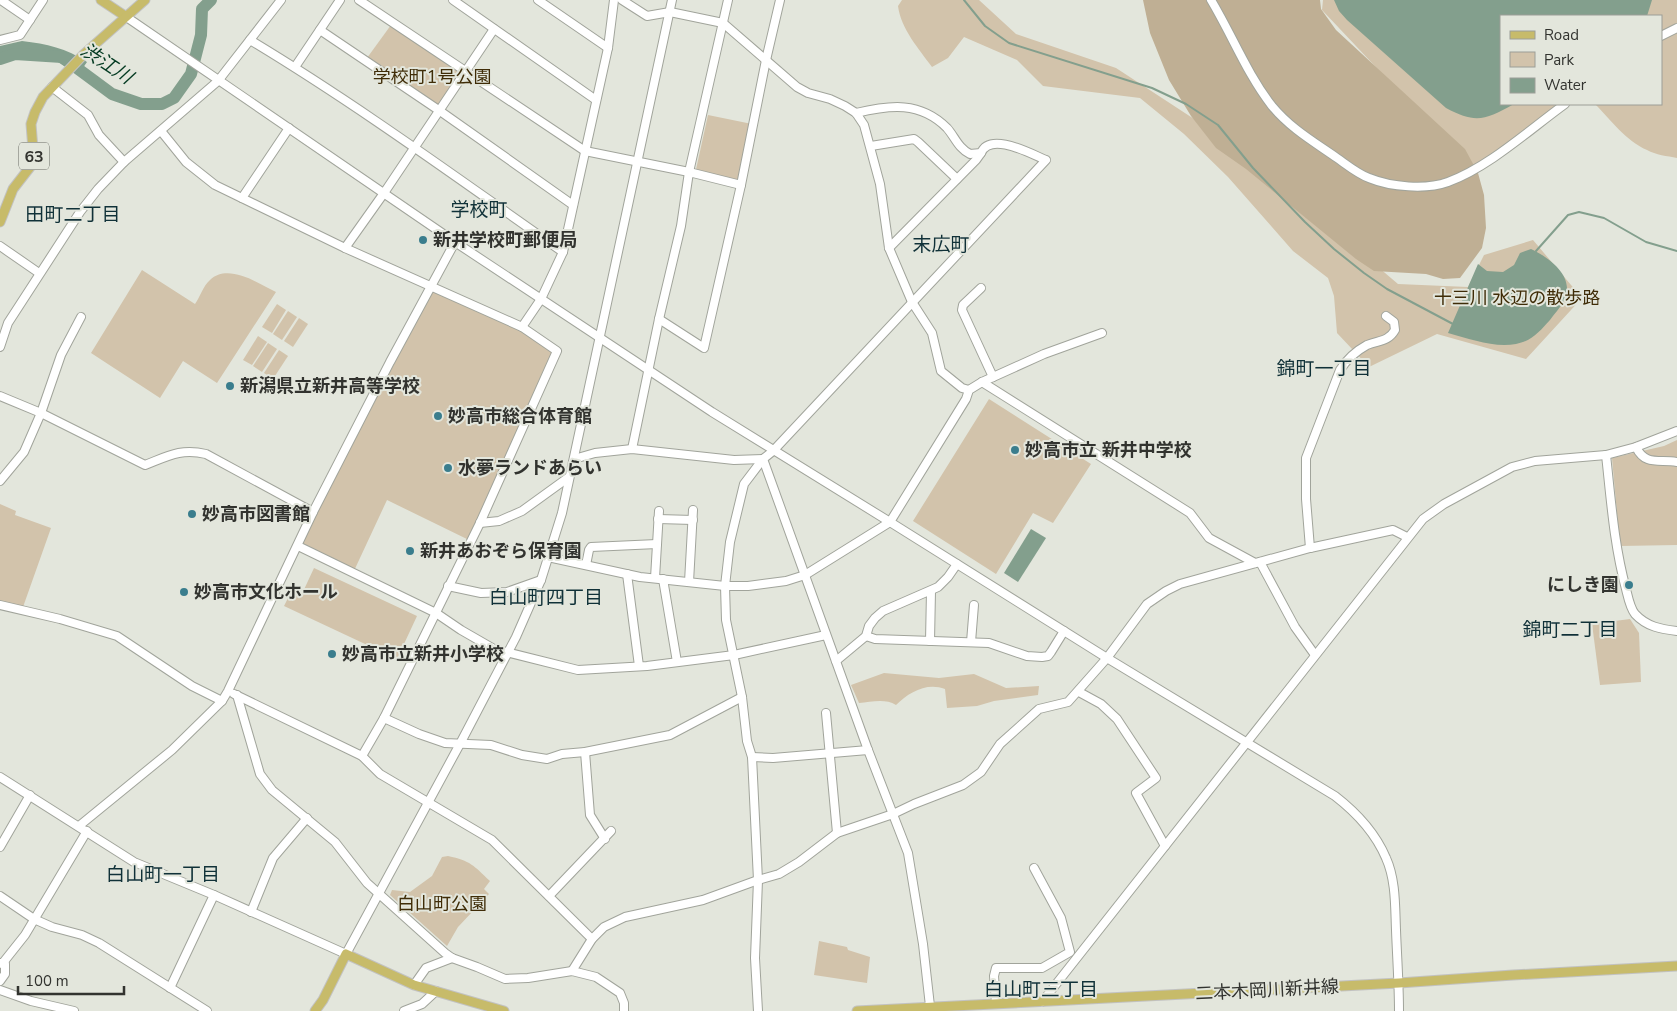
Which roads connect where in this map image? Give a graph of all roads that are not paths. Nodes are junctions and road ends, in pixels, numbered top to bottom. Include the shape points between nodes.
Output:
1 (1, 0) edge
2 (44, 0) edge
3 (101, 0) edge
4 (145, 0) edge
5 (281, 0) edge
6 (340, 0) edge
7 (359, 0) edge
8 (453, 0) edge
9 (538, 0) edge
10 (614, 0) edge
11 (622, 0) edge
12 (672, 0) edge
13 (728, 0) edge
14 (780, 0) edge
15 (1211, 0) edge
16 (670, 12) junction
17 (125, 16) junction
18 (30, 20) junction
19 (723, 24) junction
20 (1677, 28) edge
21 (494, 29) junction
22 (320, 30) junction
23 (1662, 36) edge
24 (0, 40) edge
25 (250, 40) junction
26 (608, 48) junction
27 (766, 60) junction
28 (295, 67) junction
29 (466, 71) junction
30 (218, 81) junction
31 (52, 88) junction
32 (596, 100) junction
33 (1563, 105) edge
34 (440, 110) junction
35 (856, 113) junction
36 (289, 128) junction
37 (161, 130) junction
38 (871, 146) junction
39 (414, 147) junction
40 (584, 151) junction
41 (981, 153) junction
42 (124, 162) junction
43 (637, 162) junction
44 (689, 172) junction
45 (957, 179) junction
46 (741, 185) junction
47 (384, 193) junction
48 (242, 198) junction
49 (573, 204) junction
50 (0, 222) edge
51 (455, 242) junction
52 (0, 246) edge
53 (345, 248) junction
54 (889, 248) junction
55 (563, 252) junction
56 (39, 273) junction
57 (432, 286) junction
58 (981, 288) dead end
59 (541, 299) junction
60 (912, 302) junction
61 (1386, 316) dead end
62 (81, 317) dead end
63 (659, 319) junction
64 (522, 327) junction
65 (1102, 333) dead end
66 (601, 340) junction
67 (0, 347) edge
68 (649, 370) junction
69 (993, 377) junction
70 (982, 382) junction
71 (969, 390) junction
72 (0, 396) edge
73 (40, 413) junction
74 (1677, 431) edge
75 (1636, 447) junction
76 (632, 449) junction
77 (773, 451) junction
78 (1606, 455) junction
79 (574, 459) junction
80 (763, 459) junction
81 (1677, 462) edge
82 (569, 476) junction
83 (0, 481) edge
84 (693, 510) dead end
85 (313, 512) junction
86 (693, 520) junction
87 (890, 522) junction
88 (480, 523) junction
89 (1406, 538) junction
90 (657, 544) junction
91 (298, 546) junction
92 (1310, 548) junction
93 (548, 557) junction
94 (1257, 562) junction
95 (957, 564) junction
96 (586, 565) junction
97 (627, 574) junction
98 (805, 575) junction
99 (659, 579) junction
100 (540, 580) junction
101 (689, 582) junction
102 (448, 586) junction
103 (726, 586) junction
104 (931, 591) junction
105 (0, 605) edge
106 (974, 605) dead end
107 (436, 613) junction
108 (1064, 631) junction
109 (1677, 631) edge
110 (826, 635) junction
111 (866, 636) junction
112 (930, 641) junction
113 (971, 642) junction
114 (508, 653) junction
115 (734, 655) junction
116 (1315, 655) junction
117 (1106, 658) junction
118 (836, 661) junction
119 (677, 662) junction
120 (639, 666) junction
121 (228, 691) junction
122 (1079, 692) junction
123 (238, 695) junction
124 (742, 697) junction
125 (222, 701) junction
126 (826, 713) dead end
127 (384, 718) junction
128 (461, 742) junction
129 (1246, 742) junction
130 (868, 750) junction
131 (585, 752) junction
132 (830, 753) junction
133 (362, 756) junction
134 (752, 756) junction
135 (0, 777) edge
136 (30, 796) junction
137 (429, 802) junction
138 (893, 814) junction
139 (307, 818) junction
140 (79, 826) junction
141 (87, 831) junction
142 (611, 831) dead end
143 (837, 833) junction
144 (605, 839) junction
145 (1165, 846) junction
146 (0, 847) edge
147 (1034, 868) dead end
148 (758, 880) junction
149 (378, 893) junction
150 (214, 895) junction
151 (0, 896) edge
152 (549, 896) junction
153 (251, 912) junction
154 (34, 919) junction
155 (592, 939) junction
156 (1070, 952) junction
157 (346, 954) junction
158 (452, 958) junction
159 (1077, 958) junction
160 (1, 963) edge
161 (1677, 966) edge
162 (572, 971) junction
163 (0, 981) edge
164 (1398, 983) junction
165 (414, 985) junction
166 (170, 988) junction
167 (0, 990) edge
168 (436, 991) junction
169 (1042, 1002) junction
170 (996, 1004) junction
171 (930, 1006) junction
172 (407, 1010) edge
173 (74, 1011) edge
174 (207, 1011) edge
175 (315, 1011) edge
176 (504, 1011) edge
177 (624, 1011) edge
178 (758, 1011) edge
179 (857, 1011) edge
180 (1400, 1011) edge

1 - 18 street
2 - 18 street
3 - 17 main road
4 - 17 main road
5 - 25 street
6 - 22 street
7 - 29 street
8 - 21 street
9 - 26 street
10 - 26 street
11 - 16 street via 647,16
12 - 16 street
13 - 19 street
14 - 27 street
15 - 33 street via 1265,96 1282,117 1346,164 1379,181 1436,186 1452,180 1488,161
16 - 19 street
16 - 43 street
17 - 30 street
17 - 31 main road, 63
18 - 24 street via 20,35
19 - 27 street
19 - 44 street
20 - 23 street
21 - 29 street
21 - 32 street
22 - 28 street
22 - 34 street
25 - 28 street
25 - 30 street
26 - 32 street
27 - 35 street via 797,87
27 - 46 street
28 - 39 street
29 - 34 street
29 - 40 street
30 - 36 street
30 - 37 street
31 - 42 street via 88,115 99,135
31 - 50 main road, 63 via 43,97 31,124 34,162 13,189
32 - 40 street
34 - 39 street
34 - 49 street
35 - 38 street
35 - 41 street via 880,108 919,110 947,128 965,151
36 - 47 street
36 - 48 street
37 - 42 street
37 - 48 street via 186,162 215,185
38 - 45 street via 914,139
38 - 54 street
39 - 47 street
39 - 55 street
40 - 43 street
40 - 49 street
41 - 45 street
41 - 60 street via 990,144 1008,144 1046,160
42 - 56 street via 80,212
43 - 44 street
43 - 66 street
44 - 46 street
44 - 63 street via 681,226
45 - 54 street
46 - 63 street via 704,348
47 - 51 street
47 - 53 street
48 - 53 street
49 - 55 street
51 - 57 street
51 - 59 street
52 - 56 street
53 - 57 street
54 - 60 street
55 - 59 street
56 - 67 street via 8,323
57 - 64 street
57 - 85 street
58 - 69 street via 963,304 962,310
59 - 64 street
59 - 66 street
60 - 71 street via 932,333 941,371
60 - 77 street
61 - 92 street via 1394,322 1395,330 1391,337 1368,345 1347,360 1310,444 1305,470
62 - 73 street via 61,355
63 - 68 street
64 - 88 street via 557,351
65 - 69 street
66 - 68 street
66 - 79 street
68 - 76 street
68 - 77 street
69 - 70 street
70 - 71 street
70 - 94 street via 1190,513 1209,538
71 - 87 street
72 - 73 street
73 - 83 street via 24,452
73 - 85 street via 144,465 192,450 206,454
74 - 75 street
75 - 78 street
75 - 81 street via 1645,459
76 - 79 street
76 - 80 street via 734,460
77 - 80 street
77 - 87 street
78 - 89 street via 1535,460 1512,467 1444,504 1423,519
78 - 109 street via 1618,561 1628,599 1634,613 1645,623
79 - 82 street
80 - 98 street
80 - 103 street via 744,484 730,542
82 - 88 street via 522,511 499,521
82 - 93 street via 562,513
84 - 86 street
85 - 91 street
86 - 90 street via 659,515
86 - 101 street
87 - 95 street
87 - 98 street
88 - 102 street
89 - 92 street via 1393,530
89 - 116 street
90 - 96 street via 592,547
90 - 99 street
91 - 107 street
91 - 121 street
92 - 94 street
93 - 96 street
93 - 100 street
94 - 116 street
94 - 117 street via 1166,591 1147,604
95 - 104 street via 948,577
95 - 108 street
96 - 97 street
97 - 99 street
97 - 120 street
98 - 103 street via 776,583
98 - 110 street
99 - 101 street
99 - 119 street
100 - 102 street via 506,592 481,593
100 - 114 street
101 - 103 street
102 - 107 street
103 - 115 street via 726,620
104 - 111 street via 883,611 869,626
104 - 112 street
105 - 125 street via 117,636 192,686
106 - 113 street
107 - 114 street via 494,649
107 - 127 street
108 - 113 street via 1052,652 1042,658 989,643
108 - 117 street
110 - 115 street
110 - 118 street
111 - 112 street
111 - 118 street
112 - 113 street
114 - 120 street via 578,670
114 - 128 street
115 - 119 street
115 - 124 street
116 - 129 street
117 - 122 street
117 - 129 street
118 - 130 street
119 - 120 street
121 - 123 street
121 - 125 street
122 - 138 street via 1068,702 1038,709 1000,744 980,772 963,785
122 - 145 street via 1101,704 1117,719 1156,778 1136,793
123 - 133 street
123 - 139 street via 260,774 272,790
124 - 131 street via 670,735
124 - 134 street
125 - 140 street via 172,750
126 - 132 street
127 - 128 street via 445,743
127 - 133 street
128 - 131 street via 491,745 547,759
128 - 137 street
129 - 145 street
129 - 164 street via 1335,796 1362,819 1380,846 1394,888
130 - 132 street
130 - 138 street
131 - 144 street via 590,815
132 - 134 street via 773,758
132 - 143 street
133 - 137 street via 380,774
134 - 148 street
135 - 136 street
136 - 140 street
136 - 146 street
137 - 149 street
137 - 152 street via 492,840
138 - 143 street
138 - 171 street via 908,852
139 - 149 street via 335,842
139 - 153 street via 273,858
140 - 141 street
141 - 150 street via 134,862
141 - 154 street
142 - 144 street
143 - 148 street via 779,874
144 - 152 street
145 - 159 street
147 - 156 street via 1061,918
148 - 155 street via 702,900 625,917
148 - 178 street
149 - 157 street
149 - 158 street
150 - 153 street
150 - 166 street
151 - 154 street
152 - 155 street
153 - 157 street
154 - 160 street
154 - 166 street via 99,943
155 - 162 street
156 - 159 street
156 - 170 street via 1042,968 996,968
157 - 165 main road
157 - 175 main road
158 - 162 street via 505,979
158 - 165 street via 426,968
159 - 169 street
160 - 163 street via 5,964 5,974
161 - 164 main road, 二本木岡川新井線
162 - 177 street via 596,977 620,993
164 - 169 main road, 二本木岡川新井線
164 - 180 street
165 - 168 main road
166 - 174 street
167 - 173 street
168 - 172 street via 422,1004
168 - 176 main road
169 - 170 main road, 二本木岡川新井線
170 - 171 main road, 二本木岡川新井線
171 - 179 main road, 二本木岡川新井線

